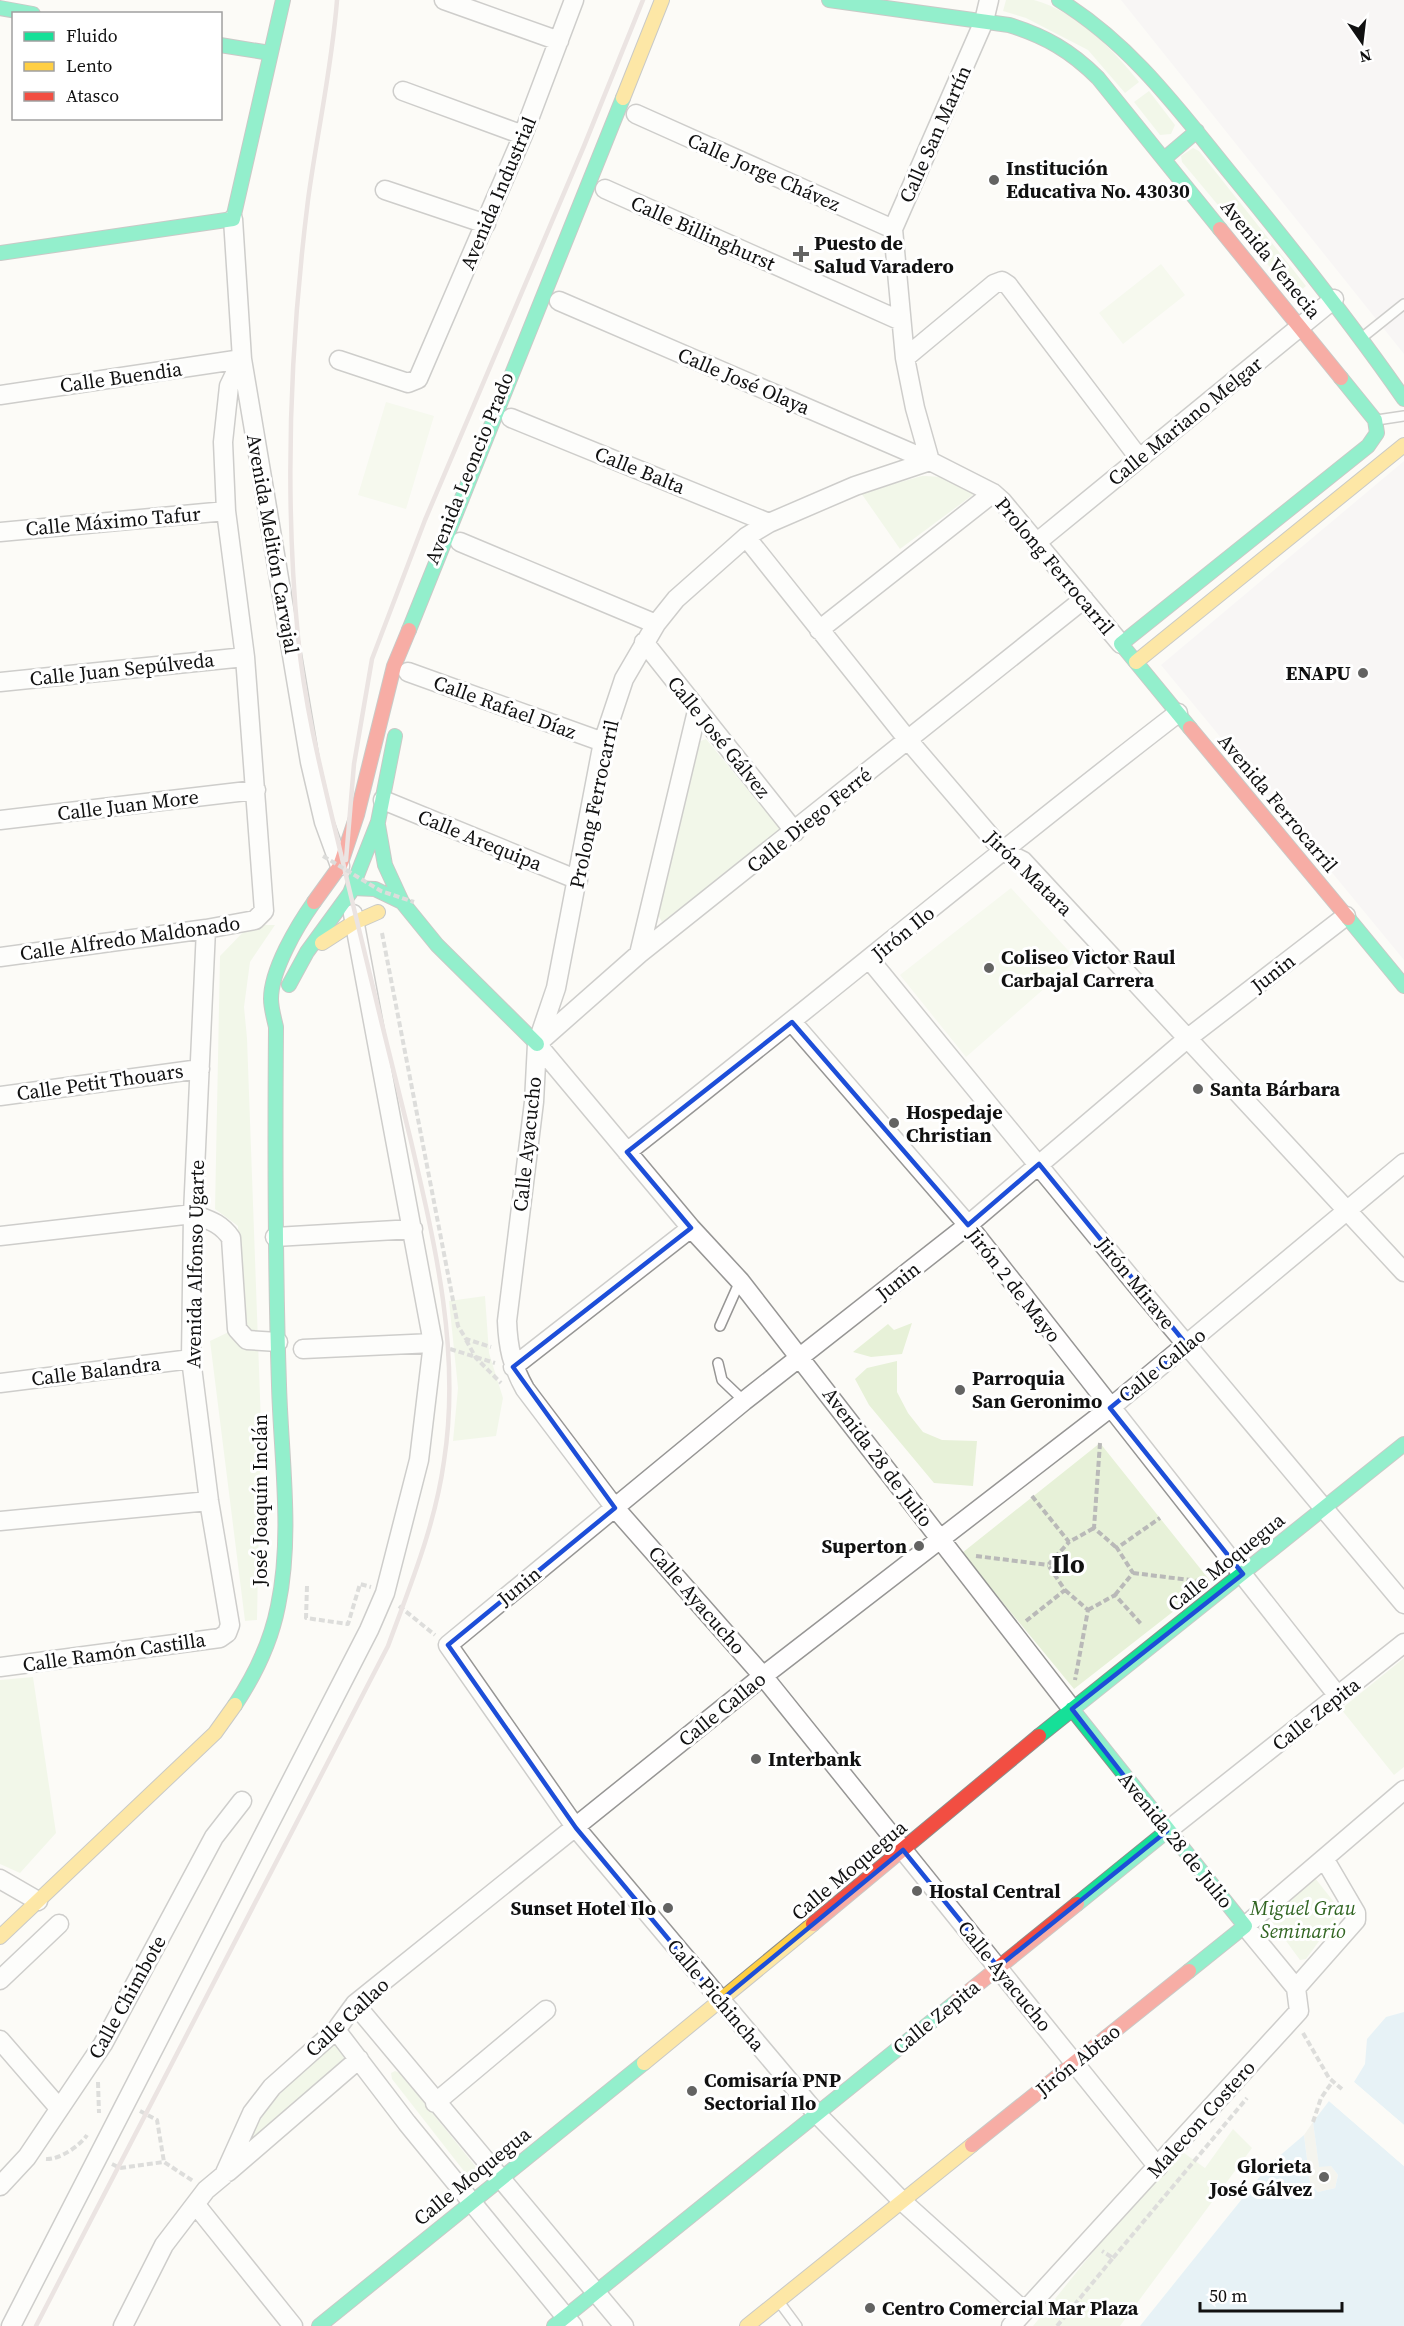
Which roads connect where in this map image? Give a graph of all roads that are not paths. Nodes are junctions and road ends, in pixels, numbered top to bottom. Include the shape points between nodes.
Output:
1 (283, 0) edge
2 (444, 0) edge
3 (574, 0) edge
4 (662, 0) edge
5 (829, 0) edge
6 (989, 0) edge
7 (1059, 0) edge
8 (0, 8) edge
9 (22, 12) edge
10 (984, 21) junction
11 (559, 41) junction
12 (222, 45) edge
13 (270, 53) junction
14 (403, 91) dead end
15 (636, 114) dead end
16 (1197, 131) junction
17 (523, 135) junction
18 (1164, 159) junction
19 (605, 189) dead end
20 (385, 190) dead end
21 (232, 219) junction
22 (486, 224) junction
23 (893, 229) junction
24 (0, 253) edge
25 (1334, 299) junction
26 (559, 301) dead end
27 (1404, 304) edge
28 (901, 321) junction
29 (1301, 326) junction
30 (1362, 338) junction
31 (905, 358) junction
32 (242, 359) junction
33 (339, 360) dead end
34 (0, 395) edge
35 (1404, 399) edge
36 (1404, 416) edge
37 (511, 418) dead end
38 (1376, 420) junction
39 (1404, 445) edge
40 (1139, 458) junction
41 (930, 461) junction
42 (993, 493) junction
43 (226, 510) junction
44 (472, 511) dead end
45 (769, 523) junction
46 (0, 532) edge
47 (746, 537) junction
48 (460, 542) junction
49 (1036, 543) junction
50 (1083, 599) junction
51 (656, 624) junction
52 (819, 630) junction
53 (421, 639) dead end
54 (644, 642) junction
55 (1121, 644) junction
56 (245, 657) junction
57 (1136, 662) junction
58 (409, 672) dead end
59 (0, 682) edge
60 (697, 711) junction
61 (1178, 713) junction
62 (399, 718) dead end
63 (908, 740) junction
64 (603, 742) junction
65 (256, 790) junction
66 (383, 800) junction
67 (0, 820) edge
68 (378, 822) junction
69 (795, 832) junction
70 (1002, 851) junction
71 (340, 866) junction
72 (578, 880) junction
73 (352, 888) junction
74 (408, 902) junction
75 (1346, 916) junction
76 (388, 917) junction
77 (353, 923) junction
78 (206, 929) junction
79 (437, 945) junction
80 (307, 952) junction
81 (639, 954) junction
82 (0, 957) edge
83 (870, 960) junction
84 (1404, 986) edge
85 (792, 1022) junction
86 (276, 1027) junction
87 (1188, 1038) junction
88 (537, 1044) junction
89 (200, 1069) junction
90 (0, 1096) edge
91 (627, 1152) junction
92 (1404, 1163) edge
93 (1039, 1164) junction
94 (1347, 1211) junction
95 (194, 1214) junction
96 (968, 1225) junction
97 (691, 1228) junction
98 (413, 1229) junction
99 (0, 1236) edge
100 (274, 1237) junction
101 (1404, 1272) edge
102 (740, 1281) junction
103 (720, 1326) dead end
104 (278, 1342) junction
105 (433, 1343) junction
106 (1187, 1345) junction
107 (303, 1349) dead end
108 (801, 1358) junction
109 (191, 1359) junction
110 (511, 1360) junction
111 (718, 1363) dead end
112 (0, 1383) edge
113 (744, 1401) junction
114 (1110, 1408) junction
115 (1404, 1444) edge
116 (209, 1501) junction
117 (615, 1508) junction
118 (1324, 1509) junction
119 (0, 1521) edge
120 (939, 1538) junction
121 (1243, 1574) junction
122 (1404, 1604) edge
123 (227, 1633) joint
124 (1404, 1643) edge
125 (448, 1645) joint
126 (0, 1667) edge
127 (763, 1676) junction
128 (1338, 1696) junction
129 (1072, 1710) junction
130 (1404, 1790) edge
131 (242, 1801) dead end
132 (576, 1828) junction
133 (1167, 1831) junction
134 (903, 1850) junction
135 (1325, 1860) junction
136 (0, 1879) edge
137 (38, 1901) junction
138 (59, 1924) dead end
139 (1245, 1926) junction
140 (0, 1937) edge
141 (998, 1967) junction
142 (0, 1980) edge
143 (1296, 1988) junction
144 (720, 2001) junction
145 (355, 2004) junction
146 (546, 2010) dead end
147 (336, 2030) junction
148 (0, 2040) edge
149 (358, 2059) junction
150 (1074, 2063) junction
151 (435, 2103) junction
152 (60, 2108) junction
153 (816, 2113) junction
154 (1158, 2167) junction
155 (224, 2175) junction
156 (499, 2179) junction
157 (0, 2187) edge
158 (201, 2197) junction
159 (470, 2202) junction
160 (903, 2202) junction
161 (597, 2291) junction
162 (779, 2301) junction
163 (1024, 2311) junction
164 (564, 2323) edge
165 (11, 2326) edge
166 (123, 2326) edge
167 (293, 2326) edge
168 (319, 2326) edge
169 (624, 2326) edge
170 (747, 2326) edge
171 (797, 2326) edge
172 (1011, 2326) edge

1 - 13 street
2 - 11 street
3 - 11 street, Avenida Industrial
4 - 71 street, Avenida Leoncio Prado via 394,666 357,815
5 - 10 street, Avenida Venecia
6 - 10 street, Calle San Martín
7 - 16 street, Avenida Venecia via 1125,46
8 - 9 street
10 - 18 street, Avenida Venecia via 1033,32 1079,59
10 - 23 street, Calle San Martín
11 - 17 street, Avenida Industrial
12 - 13 street
13 - 21 street
14 - 17 street
15 - 23 street, Calle Jorge Chávez
16 - 18 street
16 - 25 street, Avenida Venecia
17 - 22 street, Avenida Industrial
18 - 29 street, Avenida Venecia
19 - 28 street, Calle Billinghurst
20 - 22 street
21 - 24 street
21 - 32 street, Avenida Melitón Carvajal
22 - 33 street, Avenida Industrial via 415,382
23 - 28 street, Calle San Martín
25 - 29 street, Calle Mariano Melgar
25 - 30 street, Avenida Venecia
26 - 41 street, Calle José Olaya
27 - 30 lane
28 - 31 street, Calle San Martín
29 - 38 street, Avenida Venecia
29 - 40 street, Calle Mariano Melgar
30 - 35 street, Avenida Venecia
31 - 40 street via 1002,281
31 - 41 street, Calle San Martín
32 - 34 street, Calle Buendia
32 - 43 street via 229,386 224,442
32 - 71 street, Avenida Melitón Carvajal via 310,762 324,822
36 - 38 lane
37 - 45 street, Calle Balta
38 - 55 street via 1377,433 1368,446
39 - 57 street
40 - 49 street, Calle Mariano Melgar
41 - 42 street, Prolong Ferrocarril
41 - 45 street, Prolong Ferrocarril via 855,486
42 - 49 street, Prolong Ferrocarril
42 - 52 street
43 - 46 street, Calle Máximo Tafur
43 - 56 street
44 - 48 street, Avenida Leoncio Prado
45 - 47 street, Prolong Ferrocarril
47 - 51 street, Prolong Ferrocarril via 676,599
47 - 52 street, Jirón Matara
48 - 51 street
48 - 53 street, Avenida Leoncio Prado
49 - 50 street, Prolong Ferrocarril
50 - 55 street, Prolong Ferrocarril
50 - 63 street, Calle Diego Ferré
51 - 54 street, Prolong Ferrocarril
52 - 63 street, Jirón Matara
54 - 60 street, Calle José Gálvez
54 - 64 street, Prolong Ferrocarril via 624,679
55 - 57 street, Avenida Ferrocarril
56 - 59 street, Calle Juan Sepúlveda
56 - 65 street
57 - 61 street, Avenida Ferrocarril
58 - 64 street, Calle Rafael Díaz
60 - 69 street, Calle José Gálvez
60 - 81 street
61 - 70 street, Jirón Ilo
61 - 75 street, Avenida Ferrocarril
62 - 66 street
63 - 69 street, Calle Diego Ferré
63 - 70 street, Jirón Matara
64 - 72 street, Prolong Ferrocarril
65 - 67 street, Calle Juan More
65 - 78 street, Calle Alfredo Maldonado via 265,902 260,916
66 - 68 street
66 - 72 street, Calle Arequipa
68 - 73 street
68 - 74 street via 386,875
69 - 81 street, Calle Diego Ferré
70 - 83 street, Jirón Ilo
70 - 87 street, Jirón Matara via 1023,861
71 - 73 street, Avenida 28 de Julio
71 - 86 street, José Joaquín Inclán via 297,925 273,983 271,1000
72 - 88 street, Prolong Ferrocarril via 556,988
73 - 74 street, Avenida 28 de Julio via 375,889
73 - 76 street, Avenida 28 de Julio
73 - 77 street
73 - 80 street
74 - 79 street, Avenida 28 de Julio
75 - 84 street, Avenida Ferrocarril
75 - 87 street, Junin
76 - 77 street
76 - 79 street, Avenida 28 de Julio
77 - 80 street
77 - 98 street
78 - 82 street, Calle Alfredo Maldonado
78 - 89 street, Avenida Alfonso Ugarte
79 - 88 street, Avenida 28 de Julio
80 - 86 street, José Joaquín Inclán via 282,999
81 - 88 street, Calle Diego Ferré
83 - 85 street, Jirón Ilo
83 - 93 street, Jirón Mirave
85 - 91 street, Jirón Ilo
85 - 96 street, Jirón 2 de Mayo
86 - 100 street, José Joaquín Inclán
87 - 93 street, Junin
87 - 94 street, Jirón Matara
88 - 91 street, Avenida 28 de Julio
88 - 110 street, Calle Ayacucho via 534,1102 507,1321
89 - 90 street, Calle Petit Thouars
89 - 95 street, Avenida Alfonso Ugarte
91 - 97 street, Avenida 28 de Julio
92 - 94 street, Calle Callao
93 - 96 street, Junin
93 - 106 street, Jirón Mirave
94 - 101 street, Jirón Matara
94 - 106 street, Calle Callao
95 - 99 street
95 - 104 street via 224,1228 231,1238 237,1329 247,1340
95 - 109 street, Avenida Alfonso Ugarte
96 - 108 street, Junin
96 - 114 street, Jirón 2 de Mayo
97 - 102 street, Avenida 28 de Julio
97 - 110 street
98 - 100 street
98 - 105 street
100 - 104 street, José Joaquín Inclán
102 - 103 lane
102 - 108 street, Avenida 28 de Julio
104 - 137 street, José Joaquín Inclán via 282,1566 279,1604 256,1670 214,1733
105 - 107 street
105 - 165 street via 419,1460 385,1593
106 - 114 street, Calle Callao
106 - 118 street, Jirón Mirave
108 - 113 street, Junin
108 - 120 street, Avenida 28 de Julio
109 - 112 street, Calle Balandra
109 - 116 street, Avenida Alfonso Ugarte
110 - 117 street, Calle Ayacucho via 532,1398
111 - 113 lane via 722,1380
113 - 117 street, Junin
114 - 120 street, Calle Callao
114 - 121 street, Jirón 2 de Mayo
115 - 118 street, Calle Moquegua
116 - 119 street
116 - 123 street, Avenida Alfonso Ugarte via 230,1625
117 - 125 street, Junin
117 - 127 street, Calle Ayacucho
118 - 121 street, Calle Moquegua
118 - 122 street, Jirón Mirave
120 - 127 street, Calle Callao
120 - 129 street, Avenida 28 de Julio
121 - 128 street, Jirón 2 de Mayo
121 - 129 street, Calle Moquegua
123 - 126 street, Calle Ramón Castilla via 220,1638
124 - 128 street, Calle Zepita
125 - 132 street, Calle Pichincha
127 - 132 street, Calle Callao
127 - 134 street, Calle Ayacucho
128 - 133 street, Calle Zepita
129 - 133 street, Avenida 28 de Julio
129 - 134 street, Calle Moquegua
130 - 135 street, Jirón Abtao
131 - 152 street, Calle Chimbote via 214,1837 90,2064
132 - 144 street, Calle Pichincha
132 - 145 street, Calle Callao
133 - 139 street, Avenida 28 de Julio
133 - 141 street, Calle Zepita
134 - 141 street, Calle Ayacucho
134 - 144 street, Calle Moquegua
135 - 139 street, Jirón Abtao
135 - 143 street via 1356,1913 1356,1920
136 - 137 street
137 - 140 street, José Joaquín Inclán
138 - 142 street
139 - 143 street, Avenida 28 de Julio
139 - 150 street, Jirón Abtao
141 - 150 street, Calle Ayacucho
141 - 153 street, Calle Zepita
143 - 154 street, Malecon Costero via 1299,2011
144 - 153 street, Calle Pichincha
144 - 156 street, Calle Moquegua
145 - 147 street, Calle Callao
145 - 151 street
146 - 151 street
147 - 149 street
147 - 155 street, Calle Callao via 265,2096 252,2113
148 - 152 street
149 - 155 street
149 - 159 street
150 - 154 street, Calle Ayacucho
150 - 160 street, Jirón Abtao
151 - 156 street
152 - 157 street, Calle Chimbote via 27,2157
153 - 160 street, Calle Pichincha
153 - 161 street, Calle Zepita
154 - 163 street, Malecon Costero
155 - 158 street, Calle Callao
156 - 159 street, Calle Moquegua
156 - 161 street
158 - 166 street, Calle Callao via 164,2245
158 - 167 street
159 - 164 street
159 - 168 street, Calle Moquegua
160 - 162 street, Jirón Abtao
160 - 163 street, Calle Pichincha
161 - 164 street, Calle Zepita
161 - 169 street
162 - 170 street, Jirón Abtao
162 - 171 lane
163 - 172 street, Malecon Costero

